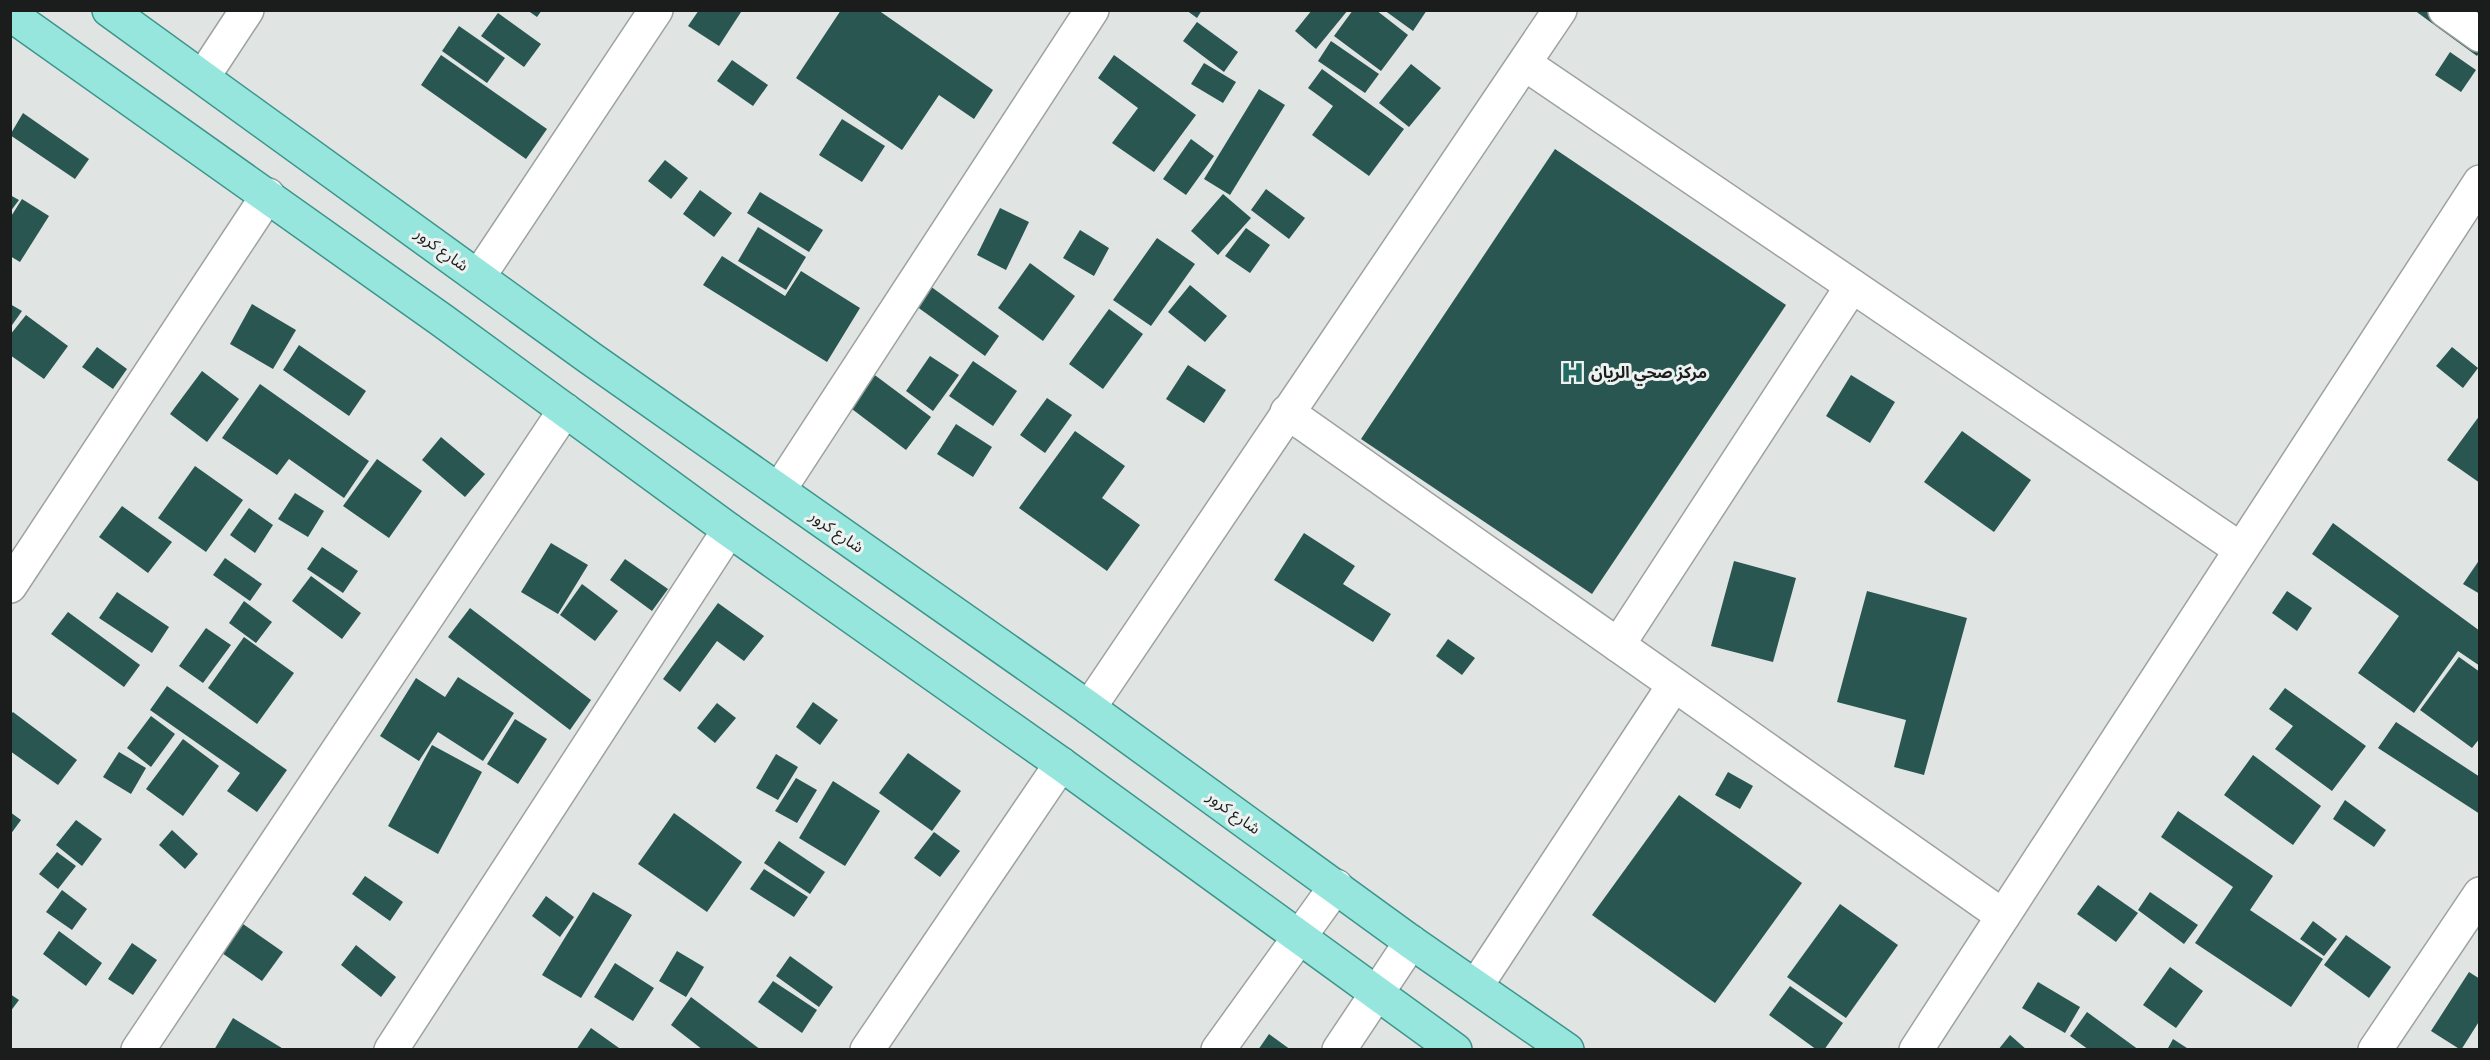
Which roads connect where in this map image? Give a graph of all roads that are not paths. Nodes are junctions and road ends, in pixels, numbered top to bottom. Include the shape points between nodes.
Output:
1 (109, 10) edge
2 (247, 10) edge
3 (656, 10) edge
4 (1092, 10) edge
5 (1560, 10) edge
6 (2445, 10) edge
7 (10, 14) edge
8 (2480, 35) edge
9 (1525, 64) junction
10 (203, 77) junction
11 (2480, 182) edge
12 (268, 195) junction
13 (479, 276) junction
14 (1852, 286) junction
15 (565, 410) junction
16 (1287, 412) junction
17 (779, 490) junction
18 (729, 530) junction
19 (2240, 549) junction
20 (10, 586) edge
21 (1618, 645) junction
22 (1674, 685) junction
23 (1089, 708) junction
24 (1061, 764) junction
25 (1336, 886) junction
26 (2480, 894) edge
27 (2003, 915) junction
28 (1298, 937) junction
29 (1412, 942) junction
30 (1476, 986) junction
31 (1378, 995) junction
32 (138, 1050) edge
33 (391, 1050) edge
34 (867, 1050) edge
35 (1218, 1050) edge
36 (1339, 1050) edge
37 (1455, 1050) edge
38 (1567, 1050) edge
39 (1916, 1050) edge
40 (2375, 1050) edge

1 - 10 main road, شارع كرور
2 - 10 street
3 - 13 street
4 - 17 street
5 - 9 street
6 - 8 street
7 - 12 main road
9 - 14 street
9 - 16 street
10 - 13 main road, شارع كرور
11 - 19 street
12 - 15 main road
12 - 20 street
13 - 17 main road, شارع كرور
14 - 19 street
14 - 21 street
15 - 18 main road
15 - 32 street
16 - 21 street
16 - 23 street
17 - 23 main road, شارع كرور
18 - 24 main road
18 - 33 street
19 - 27 street
21 - 22 street
22 - 27 street
22 - 30 street
23 - 25 main road, شارع كرور
24 - 28 main road
24 - 34 street
25 - 28 street
25 - 29 main road, شارع كرور
26 - 40 street
27 - 39 street
28 - 31 main road
28 - 35 street
29 - 30 main road, شارع كرور
29 - 31 street
30 - 38 main road, شارع كرور
31 - 36 street
31 - 37 main road

